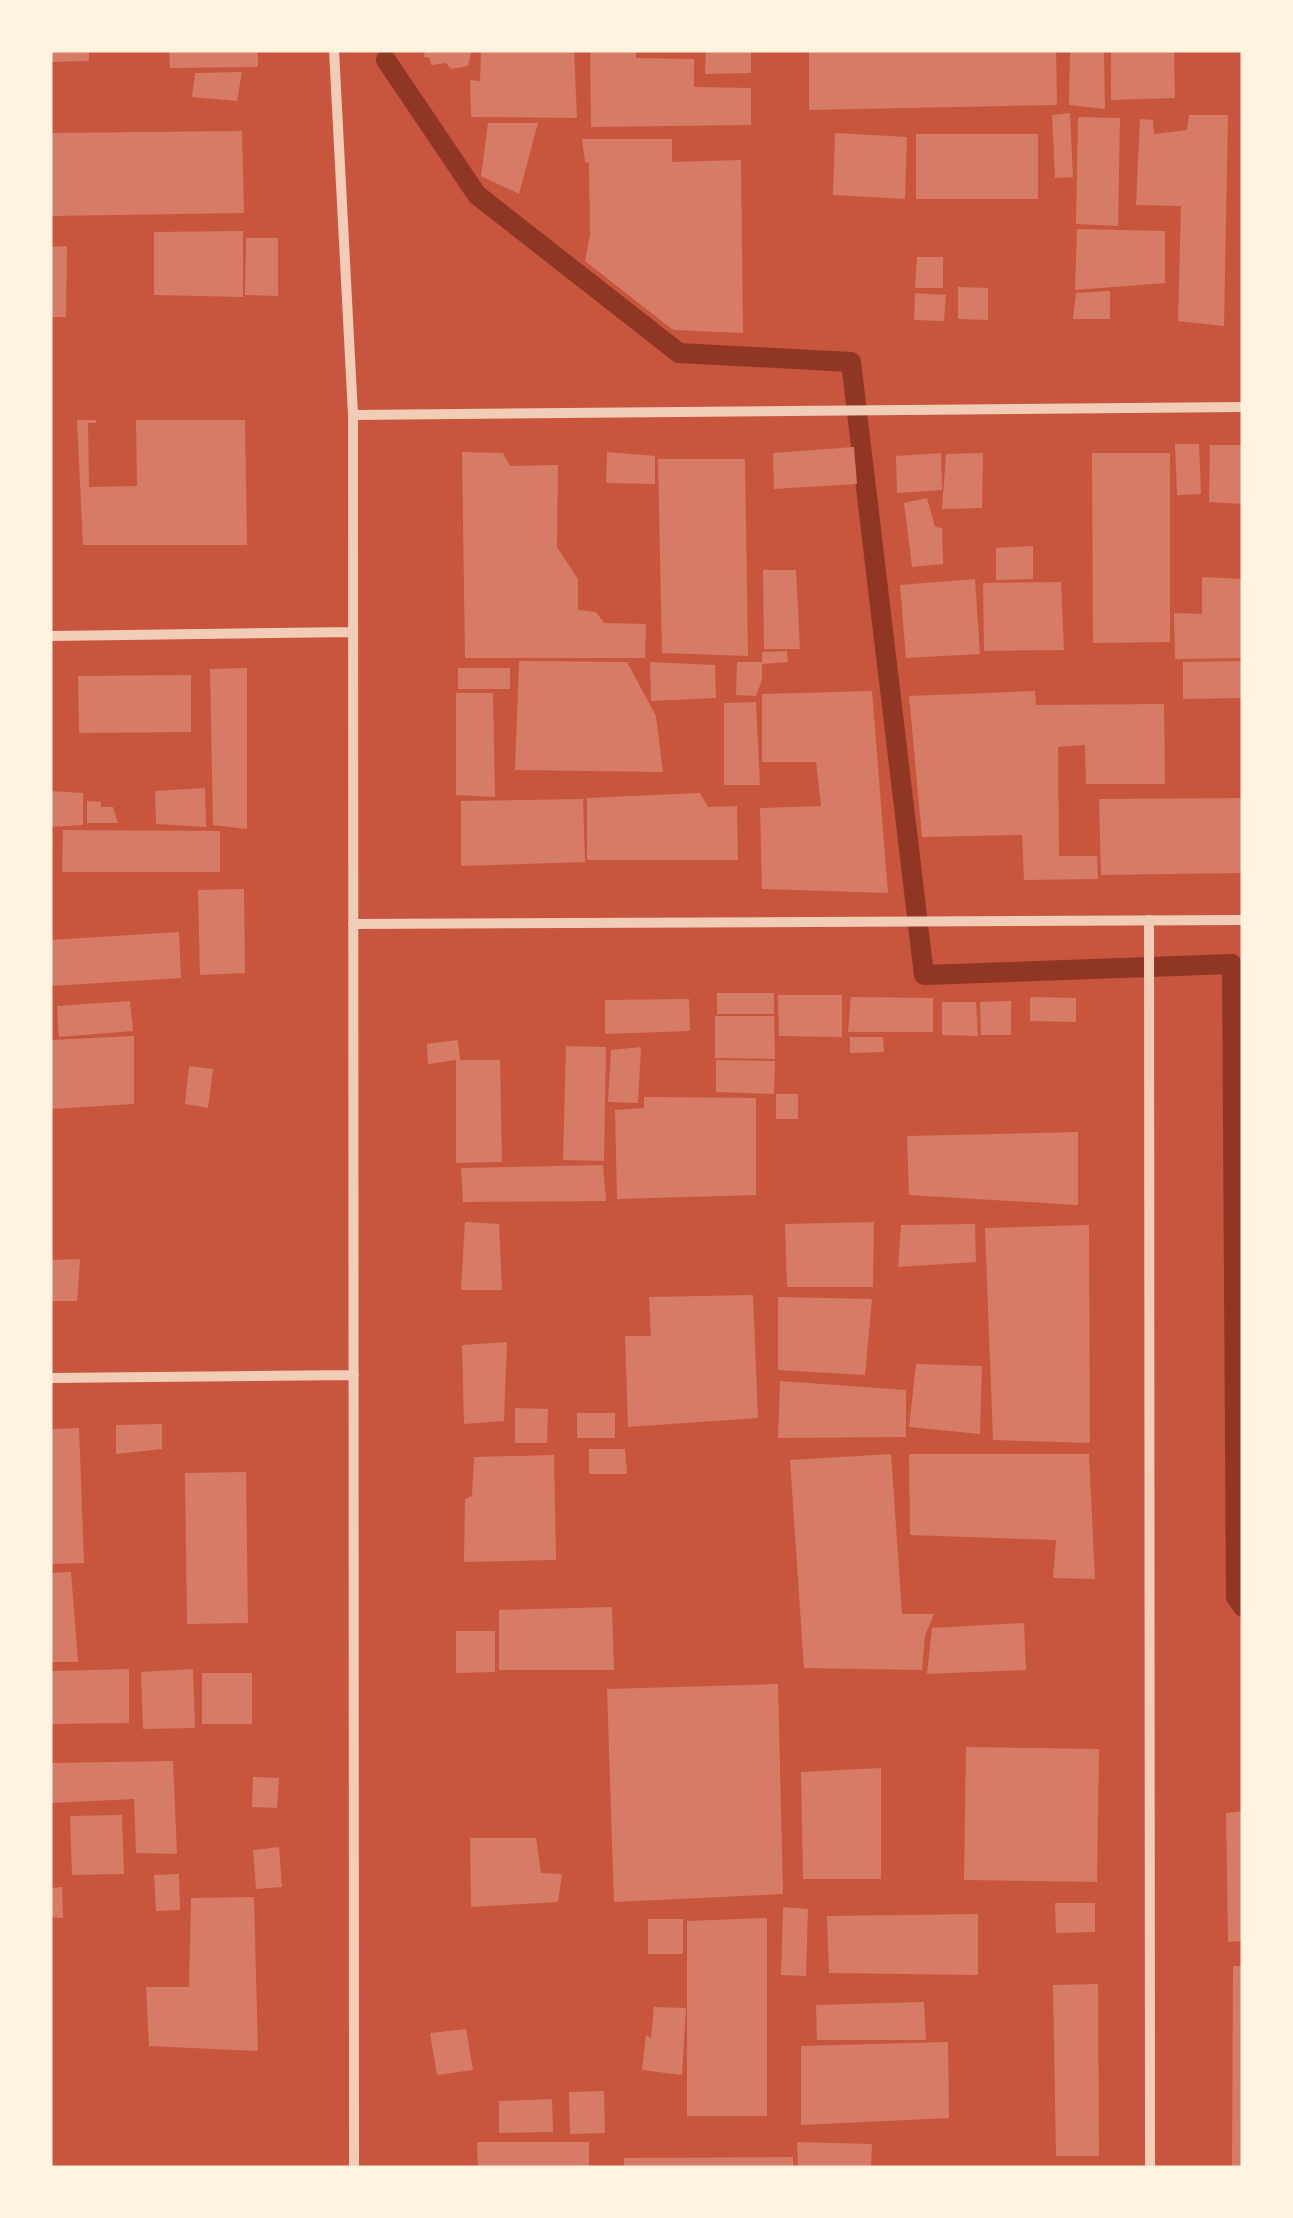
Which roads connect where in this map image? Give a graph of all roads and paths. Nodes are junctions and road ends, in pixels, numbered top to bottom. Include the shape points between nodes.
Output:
1 (334, 50) edge
2 (1243, 407) edge
3 (353, 415) junction
4 (353, 632) junction
5 (50, 636) edge
6 (1149, 920) junction
7 (1243, 920) edge
8 (353, 924) junction
9 (354, 1374) junction
10 (50, 1378) edge
11 (354, 2168) edge
12 (1150, 2168) edge

1 - 3 street
2 - 3 street
3 - 4 street
4 - 5 street
4 - 8 street
6 - 7 street
6 - 8 street
6 - 12 street
8 - 9 street
9 - 10 street
9 - 11 street

